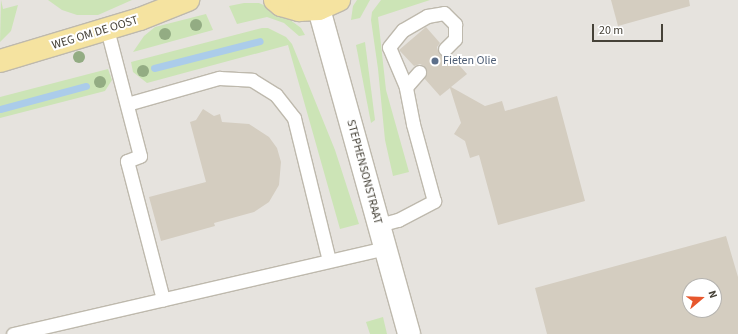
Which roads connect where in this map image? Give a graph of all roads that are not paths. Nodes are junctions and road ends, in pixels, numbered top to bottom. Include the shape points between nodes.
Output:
1 (188, 0) edge
2 (275, 0) edge
3 (339, 0) edge
4 (319, 9) junction
5 (107, 29) junction
6 (445, 49) dead end
7 (0, 61) edge
8 (419, 72) dead end
9 (406, 87) junction
10 (127, 104) junction
11 (379, 225) junction
12 (384, 248) junction
13 (329, 260) junction
14 (163, 299) junction
15 (13, 334) edge
16 (409, 334) edge

1 - 5 main road, WEG OM DE OOST
2 - 4 main road via 281,5 300,10
3 - 4 main road
4 - 11 street, STEPHENSONSTRAAT
5 - 7 main road, WEG OM DE OOST
5 - 10 lane
6 - 9 lane via 455,39 455,24 444,13 427,16 403,30 389,47
8 - 9 lane
9 - 11 lane via 413,124 434,201 398,220
10 - 13 lane via 219,78 252,80 276,95 294,118
10 - 14 lane via 140,156 127,161
11 - 12 street, STEPHENSONSTRAAT
12 - 13 lane
12 - 16 street, STEPHENSONSTRAAT
13 - 14 lane
14 - 15 lane

